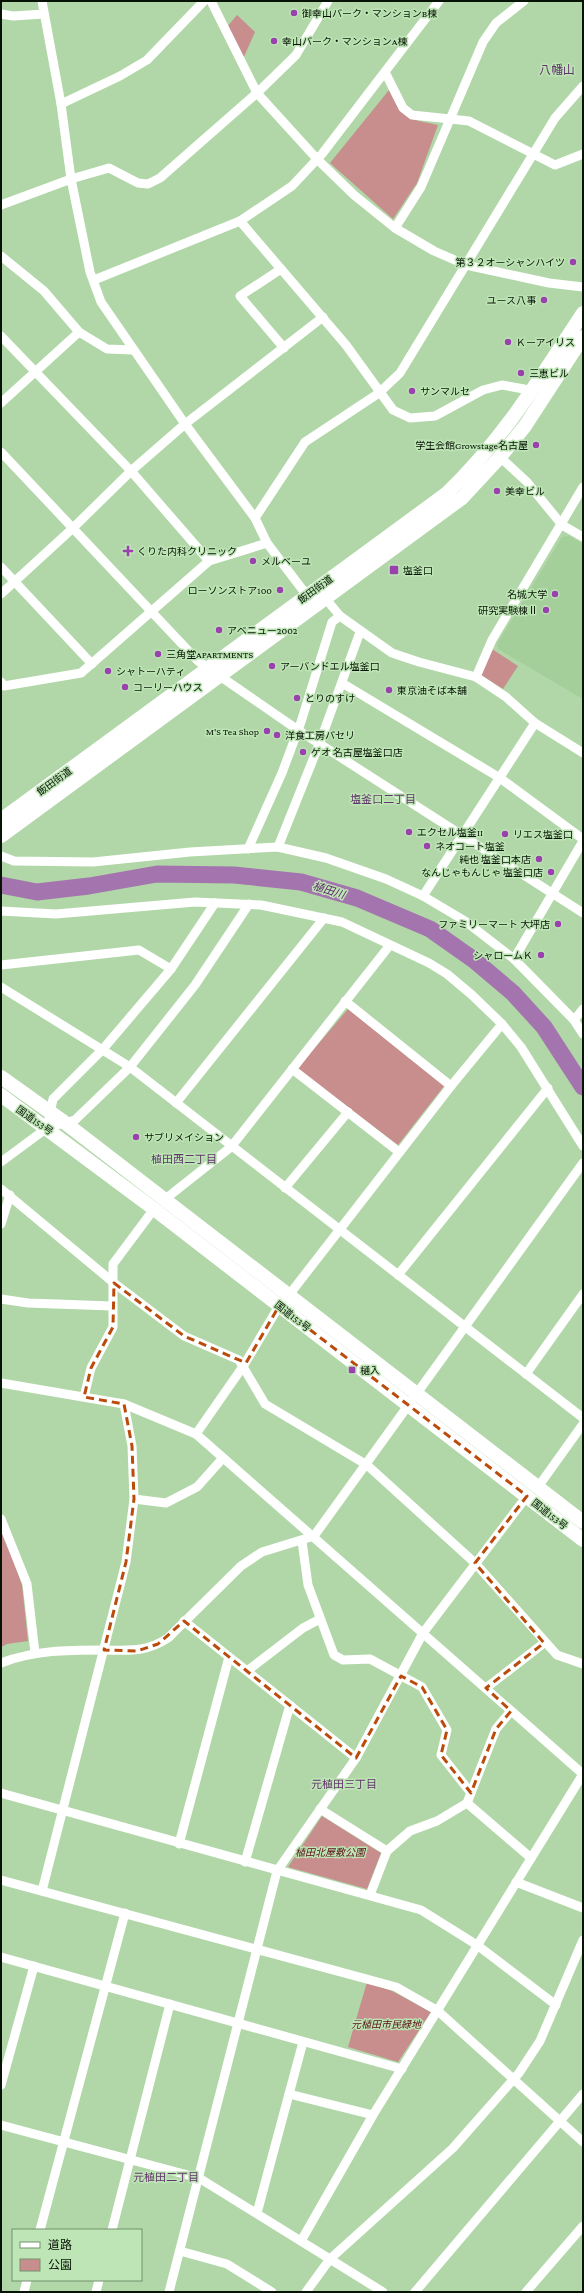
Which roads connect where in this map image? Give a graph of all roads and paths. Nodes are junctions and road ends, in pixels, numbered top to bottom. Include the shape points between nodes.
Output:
1 (42, 1) edge
2 (204, 1) edge
3 (211, 1) edge
4 (328, 1) edge
5 (439, 1) edge
6 (524, 1) edge
7 (1, 14) edge
8 (44, 14) junction
9 (385, 72) junction
10 (583, 86) edge
11 (257, 93) junction
12 (61, 104) junction
13 (450, 121) junction
14 (534, 153) junction
15 (583, 154) edge
16 (317, 159) junction
17 (71, 179) junction
18 (1, 205) edge
19 (240, 221) junction
20 (394, 228) junction
21 (1, 256) edge
22 (466, 265) junction
23 (281, 270) junction
24 (94, 280) junction
25 (583, 287) edge
26 (583, 313) edge
27 (322, 317) junction
28 (79, 332) junction
29 (1, 336) edge
30 (583, 336) edge
31 (284, 348) junction
32 (133, 350) junction
33 (35, 371) junction
34 (531, 393) junction
35 (379, 394) junction
36 (1, 403) edge
37 (185, 424) junction
38 (1, 452) edge
39 (500, 457) junction
40 (131, 471) junction
41 (583, 487) edge
42 (255, 518) junction
43 (562, 525) junction
44 (73, 528) junction
45 (583, 537) edge
46 (267, 543) junction
47 (209, 561) junction
48 (1, 567) edge
49 (14, 582) junction
50 (1, 594) edge
51 (308, 594) junction
52 (326, 599) junction
53 (151, 612) junction
54 (340, 616) junction
55 (360, 632) junction
56 (92, 664) junction
57 (208, 668) junction
58 (220, 676) junction
59 (476, 677) junction
60 (1, 682) edge
61 (342, 683) junction
62 (535, 723) junction
63 (298, 730) junction
64 (320, 742) junction
65 (583, 753) edge
66 (500, 778) junction
67 (1, 820) edge
68 (463, 834) junction
69 (1, 836) edge
70 (583, 840) edge
71 (278, 847) junction
72 (248, 849) junction
73 (1, 856) edge
74 (553, 892) junction
75 (423, 896) junction
76 (216, 903) junction
77 (248, 904) junction
78 (1, 911) edge
79 (583, 913) edge
80 (324, 918) junction
81 (390, 945) junction
82 (514, 959) junction
83 (1, 965) edge
84 (171, 969) junction
85 (1, 987) edge
86 (346, 1001) junction
87 (583, 1009) edge
88 (574, 1020) junction
89 (502, 1024) junction
90 (583, 1034) edge
91 (103, 1049) junction
92 (130, 1067) junction
93 (292, 1069) junction
94 (1, 1077) edge
95 (451, 1086) junction
96 (548, 1088) junction
97 (1, 1095) edge
98 (176, 1103) junction
99 (49, 1112) junction
100 (348, 1112) junction
101 (64, 1122) junction
102 (47, 1128) junction
103 (583, 1146) edge
104 (231, 1147) junction
105 (399, 1152) junction
106 (1, 1162) edge
107 (583, 1163) edge
108 (285, 1188) junction
109 (1, 1189) edge
110 (10, 1196) junction
111 (159, 1205) junction
112 (1, 1224) edge
113 (340, 1230) junction
114 (398, 1276) junction
115 (114, 1283) junction
116 (583, 1294) edge
117 (289, 1296) junction
118 (1, 1298) edge
119 (112, 1306) junction
120 (279, 1306) junction
121 (465, 1327) junction
122 (244, 1365) junction
123 (526, 1374) junction
124 (1, 1383) edge
125 (84, 1397) junction
126 (412, 1400) junction
127 (124, 1404) junction
128 (583, 1418) edge
129 (583, 1424) edge
130 (196, 1434) junction
131 (224, 1458) junction
132 (367, 1465) junction
133 (532, 1492) junction
134 (134, 1499) junction
135 (1, 1519) edge
136 (583, 1522) edge
137 (314, 1536) junction
138 (583, 1540) edge
139 (302, 1541) junction
140 (475, 1563) junction
141 (320, 1619) junction
142 (184, 1621) junction
143 (423, 1633) junction
144 (544, 1643) junction
145 (104, 1650) junction
146 (35, 1653) junction
147 (229, 1657) junction
148 (1, 1663) edge
149 (583, 1664) edge
150 (247, 1671) junction
151 (401, 1676) junction
152 (486, 1688) junction
153 (290, 1705) junction
154 (511, 1711) junction
155 (356, 1758) junction
156 (583, 1774) edge
157 (471, 1793) junction
158 (1, 1794) edge
159 (467, 1803) junction
160 (320, 1809) junction
161 (61, 1812) junction
162 (179, 1844) junction
163 (387, 1852) junction
164 (531, 1858) junction
165 (245, 1862) junction
166 (277, 1871) junction
167 (1, 1880) edge
168 (516, 1882) junction
169 (42, 1890) junction
170 (370, 1895) junction
171 (583, 1908) edge
172 (125, 1913) junction
173 (583, 1940) edge
174 (477, 1945) junction
175 (257, 1948) junction
176 (1, 1957) edge
177 (34, 1966) junction
178 (106, 1986) junction
179 (170, 2004) junction
180 (556, 2005) junction
181 (438, 2011) junction
182 (238, 2024) junction
183 (302, 2042) junction
184 (402, 2069) junction
185 (513, 2079) junction
186 (1, 2086) edge
187 (289, 2094) junction
188 (583, 2094) edge
189 (374, 2114) junction
190 (559, 2121) junction
191 (1, 2125) edge
192 (64, 2142) junction
193 (583, 2142) edge
194 (130, 2160) junction
195 (199, 2178) junction
196 (257, 2213) junction
197 (583, 2226) edge
198 (40, 2229) edge
199 (112, 2229) edge
200 (301, 2241) junction
201 (180, 2250) junction
202 (330, 2259) junction
203 (27, 2281) edge
204 (99, 2281) edge
205 (24, 2292) edge
206 (96, 2292) edge
207 (169, 2292) edge
208 (272, 2292) edge
209 (306, 2292) edge
210 (383, 2292) edge
211 (415, 2292) edge
212 (526, 2292) edge

1 - 8 street
2 - 12 street via 147,60
3 - 11 street
4 - 11 street via 296,55
5 - 9 street
6 - 13 street via 496,23 483,42
7 - 8 street
8 - 12 street
9 - 13 street via 403,108 412,115
9 - 16 street
10 - 14 street via 554,118
11 - 16 street
11 - 17 street via 160,178 148,184 138,183 109,168
12 - 17 street
13 - 14 street via 469,121
13 - 20 street via 421,186
14 - 15 street via 556,165
14 - 22 street
16 - 19 street via 292,186
16 - 20 street via 354,195
17 - 18 street
17 - 24 street via 90,272
19 - 23 street
19 - 24 street
20 - 22 street via 434,252
21 - 28 street via 44,291
22 - 25 street via 548,283
22 - 35 street via 400,373
23 - 27 street
23 - 31 street via 240,296
24 - 32 street via 101,302
26 - 34 highway, 飯田街道
27 - 31 street
27 - 35 street via 346,345
28 - 32 street via 107,349
28 - 33 street
29 - 33 street
30 - 39 highway, 飯田街道 via 524,426
31 - 37 street
32 - 37 street
33 - 36 street
33 - 40 street
34 - 35 street via 502,385 483,390 435,416 410,418 392,410
34 - 51 highway, 飯田街道 via 486,454 446,494
35 - 42 street via 305,442
37 - 40 street
37 - 42 street
38 - 44 street
39 - 43 street via 527,482
39 - 52 highway, 飯田街道 via 462,498
40 - 44 street
40 - 47 street
41 - 43 street
42 - 46 street
43 - 45 street
43 - 59 street via 492,640
44 - 49 street
44 - 53 street
46 - 47 street
46 - 51 street
47 - 53 street
48 - 49 street
49 - 50 street
49 - 56 street
51 - 52 street
51 - 57 highway, 飯田街道
52 - 54 street
52 - 58 highway, 飯田街道
53 - 56 street
53 - 57 street via 198,661
54 - 55 street
54 - 63 street via 332,622
55 - 59 street via 392,652 418,662
55 - 61 street
56 - 60 street via 81,673 4,686
57 - 58 street
57 - 67 highway, 飯田街道
58 - 63 street
58 - 69 highway, 飯田街道
59 - 62 street via 506,697
61 - 64 street
61 - 66 street
62 - 65 street
62 - 66 street
63 - 64 street
63 - 72 street via 282,774
64 - 68 street
64 - 71 street
66 - 68 street
66 - 70 street
68 - 74 street
68 - 75 street
70 - 74 street
71 - 72 street
71 - 75 street via 354,867
72 - 73 street via 93,862 14,861
74 - 79 street
74 - 82 street
75 - 82 street via 477,929
76 - 77 street
76 - 78 street via 195,902 56,914
76 - 84 street
77 - 80 street
77 - 92 street via 195,985
80 - 81 street via 342,922
80 - 98 street
81 - 86 street
81 - 89 street via 448,974
82 - 88 street
83 - 84 street via 139,950
84 - 91 street
85 - 91 street
86 - 93 street
86 - 95 street
87 - 88 street
88 - 90 street
89 - 95 street
89 - 96 street via 530,1059
91 - 92 street
91 - 99 street via 53,1099
92 - 98 street
92 - 101 street via 75,1120
93 - 100 street
93 - 104 street
94 - 99 highway, 国道153号
95 - 105 street
96 - 103 street
96 - 114 street
97 - 102 highway, 国道153号
98 - 104 street
99 - 101 highway, 国道153号
99 - 102 street
100 - 105 street
100 - 108 street
101 - 102 street
101 - 111 highway, 国道153号
102 - 106 street
102 - 111 highway, 国道153号
104 - 108 street
104 - 111 street
105 - 113 street
107 - 121 street
108 - 113 street
109 - 110 street
110 - 112 street
110 - 115 street
111 - 115 street via 113,1264
111 - 117 highway, 国道153号
111 - 120 highway, 国道153号
113 - 114 street
113 - 117 street
114 - 121 street
115 - 119 street
115 - 122 street via 184,1336 239,1360
116 - 123 street
117 - 126 highway, 国道153号
118 - 119 street via 28,1303
119 - 125 street via 113,1326 91,1368
120 - 122 street
120 - 126 highway, 国道153号
121 - 123 street
121 - 126 street
122 - 130 street
122 - 132 street via 265,1404
123 - 128 street
124 - 125 street
125 - 127 street
126 - 132 street
126 - 133 highway, 国道153号
127 - 130 street
127 - 134 street via 132,1446
129 - 133 street
130 - 131 street
131 - 134 street via 197,1488 166,1504
131 - 137 street
132 - 137 street
132 - 140 street
133 - 136 highway, 国道153号
133 - 138 highway, 国道153号
133 - 140 street
134 - 145 street via 126,1562
135 - 146 street via 27,1584
137 - 139 street
137 - 143 street
139 - 141 street via 308,1585
139 - 142 street via 262,1552 241,1566
140 - 143 street
140 - 144 street
141 - 150 street via 303,1628
141 - 151 street via 334,1655 343,1660 370,1659
142 - 145 street via 158,1644 137,1651
142 - 147 street
143 - 151 street
143 - 152 street
144 - 149 street via 557,1655
144 - 152 street
145 - 146 street
145 - 161 street
146 - 148 street
147 - 150 street
147 - 162 street
150 - 153 street
151 - 155 street
151 - 157 street via 422,1688 447,1730 441,1755
152 - 154 street
153 - 155 street
153 - 165 street
154 - 156 street
154 - 157 street via 496,1729
155 - 160 street
156 - 164 street
157 - 159 street
158 - 161 street
159 - 163 street via 437,1821 410,1831
159 - 164 street
160 - 163 street
160 - 166 street
161 - 162 street
161 - 169 street
162 - 165 street
163 - 170 street
164 - 168 street
165 - 166 street
166 - 170 street
166 - 175 street
167 - 169 street
168 - 171 street
168 - 174 street
169 - 172 street
170 - 174 street via 421,1910
172 - 175 street
172 - 178 street
173 - 180 street
174 - 180 street
174 - 181 street
175 - 181 street via 396,1987
175 - 182 street
176 - 177 street
177 - 178 street
177 - 186 street
178 - 179 street
178 - 192 street
179 - 182 street
179 - 194 street
180 - 185 street via 540,2041
181 - 184 street
181 - 185 street
182 - 183 street
182 - 195 street
183 - 184 street
183 - 187 street
184 - 189 street
185 - 190 street
185 - 202 street via 453,2148
187 - 189 street
187 - 196 street
188 - 190 street
189 - 200 street
190 - 193 street
190 - 211 street
191 - 192 street
192 - 194 street
192 - 198 street
194 - 195 street
194 - 199 street
195 - 196 street
195 - 201 street
196 - 200 street
197 - 212 street
200 - 202 street
201 - 207 street
201 - 208 street via 227,2264
202 - 209 street
202 - 210 street
203 - 205 street
204 - 206 street

